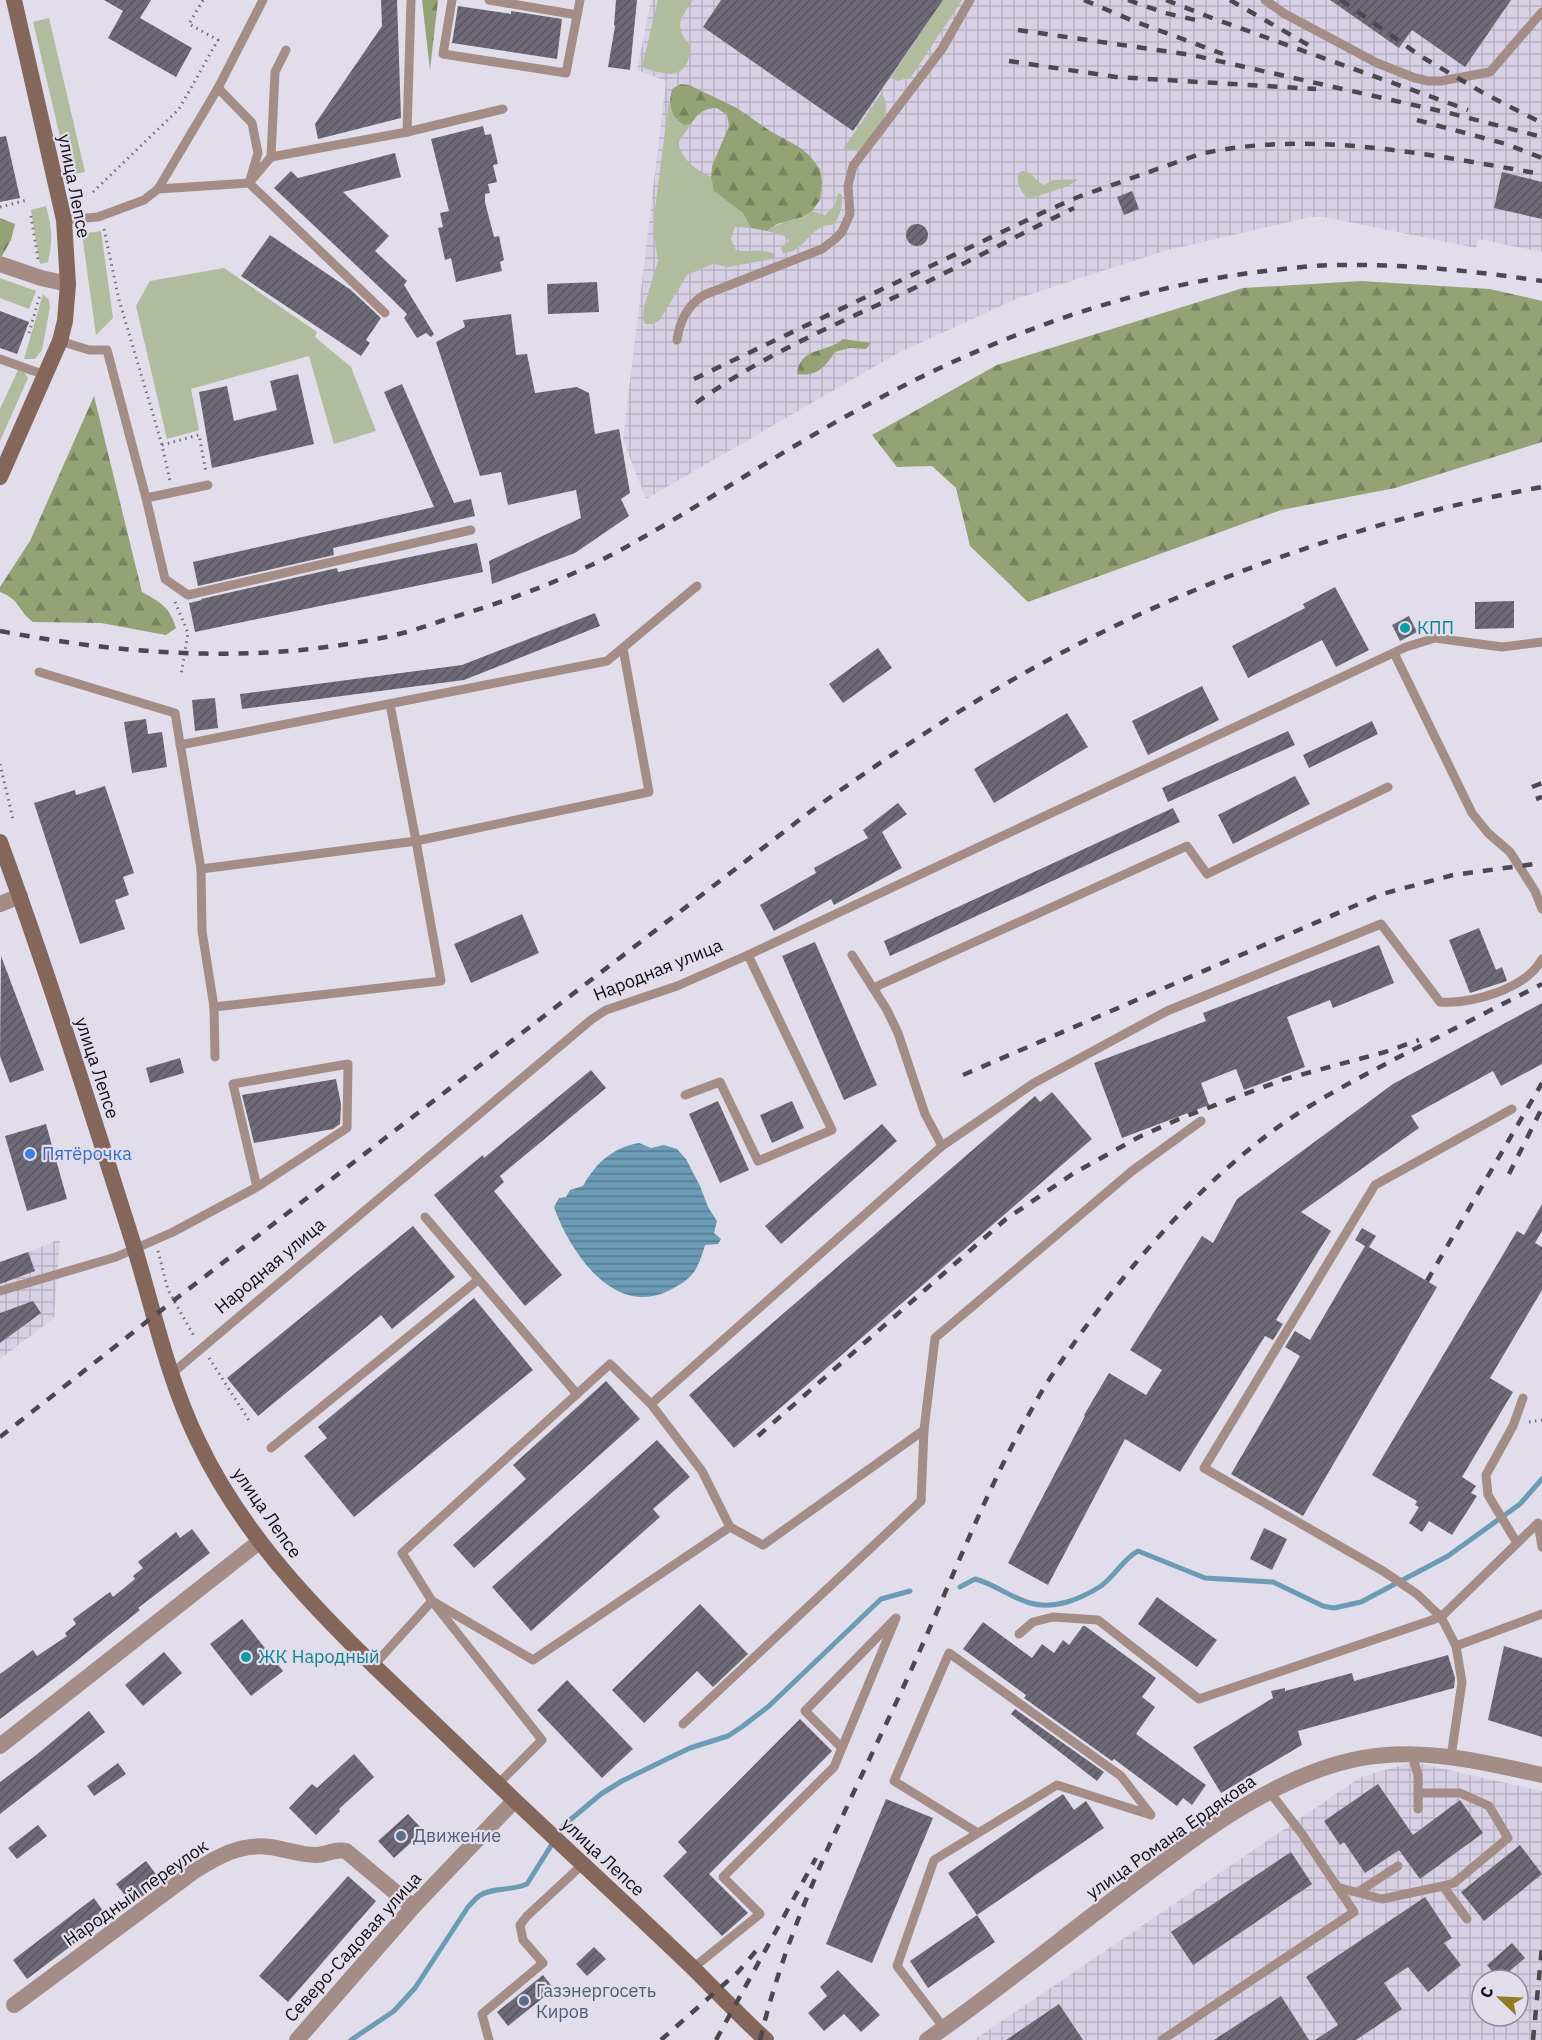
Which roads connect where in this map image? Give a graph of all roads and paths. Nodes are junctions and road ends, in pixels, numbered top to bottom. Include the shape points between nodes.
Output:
1 (14, 0) edge
2 (203, 0) edge
3 (264, 0) edge
4 (411, 0) edge
5 (452, 0) edge
6 (489, 0) edge
7 (579, 0) edge
8 (970, 0) edge
9 (1265, 0) edge
10 (1542, 12) edge
11 (577, 15) junction
12 (286, 50) dead end
13 (218, 88) junction
14 (503, 109) dead end
15 (407, 132) junction
16 (271, 157) junction
17 (249, 183) junction
18 (158, 189) junction
19 (93, 192) dead end
20 (27, 200) dead end
21 (0, 207) edge
22 (31, 216) dead end
23 (98, 217) junction
24 (64, 220) junction
25 (0, 264) edge
26 (42, 283) junction
27 (68, 284) junction
28 (385, 313) dead end
29 (29, 333) dead end
30 (677, 340) dead end
31 (60, 341) junction
32 (0, 359) edge
33 (45, 375) junction
34 (162, 445) junction
35 (0, 477) edge
36 (208, 485) joint
37 (172, 492) junction
38 (146, 498) junction
39 (471, 530) dead end
40 (165, 579) junction
41 (697, 586) dead end
42 (1542, 642) edge
43 (623, 648) junction
44 (1394, 653) junction
45 (39, 672) dead end
46 (181, 675) dead end
47 (390, 704) junction
48 (180, 745) junction
49 (0, 764) edge
50 (1388, 787) dead end
51 (13, 819) dead end
52 (0, 842) edge
53 (416, 842) junction
54 (201, 869) junction
55 (20, 896) junction
56 (0, 904) edge
57 (1542, 909) edge
58 (748, 954) junction
59 (852, 955) dead end
60 (1542, 959) edge
61 (873, 988) junction
62 (214, 1007) junction
63 (215, 1057) dead end
64 (685, 1095) dead end
65 (1512, 1109) dead end
66 (1201, 1121) dead end
67 (942, 1146) junction
68 (257, 1187) junction
69 (425, 1217) dead end
70 (134, 1248) junction
71 (478, 1280) junction
72 (0, 1291) edge
73 (170, 1375) junction
74 (577, 1394) junction
75 (1523, 1398) dead end
76 (651, 1404) junction
77 (1542, 1420) edge
78 (1534, 1421) dead end
79 (924, 1430) junction
80 (271, 1448) dead end
81 (730, 1527) junction
82 (259, 1542) junction
83 (1517, 1543) junction
84 (1542, 1547) edge
85 (432, 1601) junction
86 (1542, 1614) edge
87 (1441, 1617) junction
88 (1019, 1634) dead end
89 (1456, 1646) junction
90 (374, 1665) junction
91 (683, 1724) dead end
92 (0, 1746) edge
93 (842, 1748) junction
94 (1412, 1754) junction
95 (1451, 1757) junction
96 (1542, 1775) edge
97 (498, 1784) junction
98 (1269, 1791) junction
99 (1418, 1793) junction
100 (514, 1801) junction
101 (1418, 1809) dead end
102 (978, 1833) junction
103 (578, 1861) junction
104 (1398, 1866) dead end
105 (1337, 1887) junction
106 (1443, 1887) junction
107 (1358, 1892) junction
108 (413, 1907) junction
109 (1467, 1919) dead end
110 (693, 1968) junction
111 (14, 2005) dead end
112 (944, 2028) junction
113 (297, 2040) edge
114 (489, 2040) edge
115 (766, 2040) edge
116 (927, 2040) edge
117 (1162, 2040) edge

1 - 24 main road, улица Лепсе
2 - 19 path via 189,24 218,40 179,110
3 - 13 lane
4 - 15 lane
5 - 11 lane via 443,54 566,73
6 - 11 lane
7 - 11 lane
8 - 30 lane via 942,49 854,166 848,186 850,214 842,232 822,249 704,295 684,316
9 - 10 lane via 1377,63 1428,81 1490,72
12 - 16 lane via 275,72
13 - 17 lane via 252,123 258,153
13 - 18 lane
14 - 15 lane
15 - 16 lane
16 - 17 lane
17 - 18 lane
17 - 28 lane
18 - 23 lane via 144,200
20 - 21 path
22 - 26 path
23 - 24 lane
23 - 34 path
24 - 27 main road, улица Лепсе
25 - 26 street
26 - 27 street
26 - 29 path
27 - 31 main road, улица Лепсе
31 - 33 main road, улица Лепсе
31 - 38 lane via 89,350 106,350
32 - 33 lane
33 - 35 main road, улица Лепсе
34 - 36 path via 199,435
34 - 37 path
36 - 37 lane
37 - 38 lane
38 - 40 lane
39 - 40 lane via 188,595
40 - 46 path via 188,633
41 - 43 lane
42 - 44 lane via 1502,647 1435,639
43 - 47 lane via 607,661
43 - 53 lane via 649,792
44 - 57 lane via 1472,813 1510,852
44 - 58 lane
45 - 48 lane via 175,713
47 - 48 lane
47 - 53 lane
48 - 54 lane
49 - 51 path
50 - 61 lane via 1207,874 1187,846
52 - 55 main road, улица Лепсе
53 - 54 lane
53 - 62 lane via 441,981
54 - 62 lane via 202,930
55 - 56 street
55 - 70 main road, улица Лепсе
58 - 64 lane, Народная улица via 832,1130 758,1161 720,1082
58 - 73 lane, Народная улица via 592,1019
59 - 61 lane
60 - 67 lane via 1518,983 1479,998 1440,1002 1382,924 1167,1011 1034,1083
61 - 67 lane via 898,1033 925,1114
62 - 63 lane
65 - 87 lane via 1375,1185 1203,1468 1383,1571 1417,1594
66 - 79 lane via 1132,1171 935,1338
67 - 76 lane
68 - 68 lane via 233,1084 348,1064 348,1128
68 - 70 lane via 188,1225
69 - 71 lane
70 - 72 lane via 116,1257
70 - 73 main road, улица Лепсе
71 - 74 lane
71 - 80 lane
73 - 82 main road, улица Лепсе via 198,1442
74 - 76 lane via 610,1364
74 - 85 lane via 402,1553
75 - 83 lane via 1513,1426 1486,1475 1488,1495
76 - 81 lane via 702,1471
77 - 78 path
79 - 81 lane via 763,1545
79 - 91 lane via 921,1502
81 - 85 lane via 533,1660
82 - 90 main road, улица Лепсе via 307,1598
82 - 92 street
83 - 84 lane via 1538,1523
83 - 87 lane
85 - 90 lane
85 - 97 lane via 543,1740
86 - 89 lane
87 - 88 lane via 1199,1699 1098,1620 1053,1617 1033,1622
87 - 89 lane
89 - 95 lane via 1462,1682
90 - 97 main road, улица Лепсе
93 - 93 lane via 887,1640 896,1618 805,1711
93 - 110 lane via 834,1767 723,1877 760,1914
94 - 95 street, улица Романа Ердякова
94 - 98 street, улица Романа Ердякова via 1362,1758 1323,1767
94 - 99 lane
95 - 96 street, улица Романа Ердякова
97 - 100 main road, улица Лепсе
98 - 105 lane
98 - 112 street, улица Романа Ердякова via 1155,1868
99 - 101 lane
99 - 106 lane via 1460,1793 1489,1806 1508,1838 1454,1883
100 - 103 main road, улица Лепсе
100 - 108 street, Северо-Садовая улица
102 - 102 lane via 1057,1785 1151,1815 1120,1776 949,1653 894,1781
102 - 112 lane via 933,1860 897,1966
103 - 110 main road, улица Лепсе
103 - 114 lane via 520,1925 523,1940 543,1963 482,2014
104 - 107 lane
105 - 107 lane
105 - 117 lane via 1354,1912
106 - 107 lane via 1382,1899
106 - 109 lane
108 - 111 street, Народный переулок via 346,1851 314,1855 271,1847 244,1847 193,1872
108 - 113 street, Северо-Садовая улица
110 - 115 main road, улица Лепсе
112 - 116 street, улица Романа Ердякова

